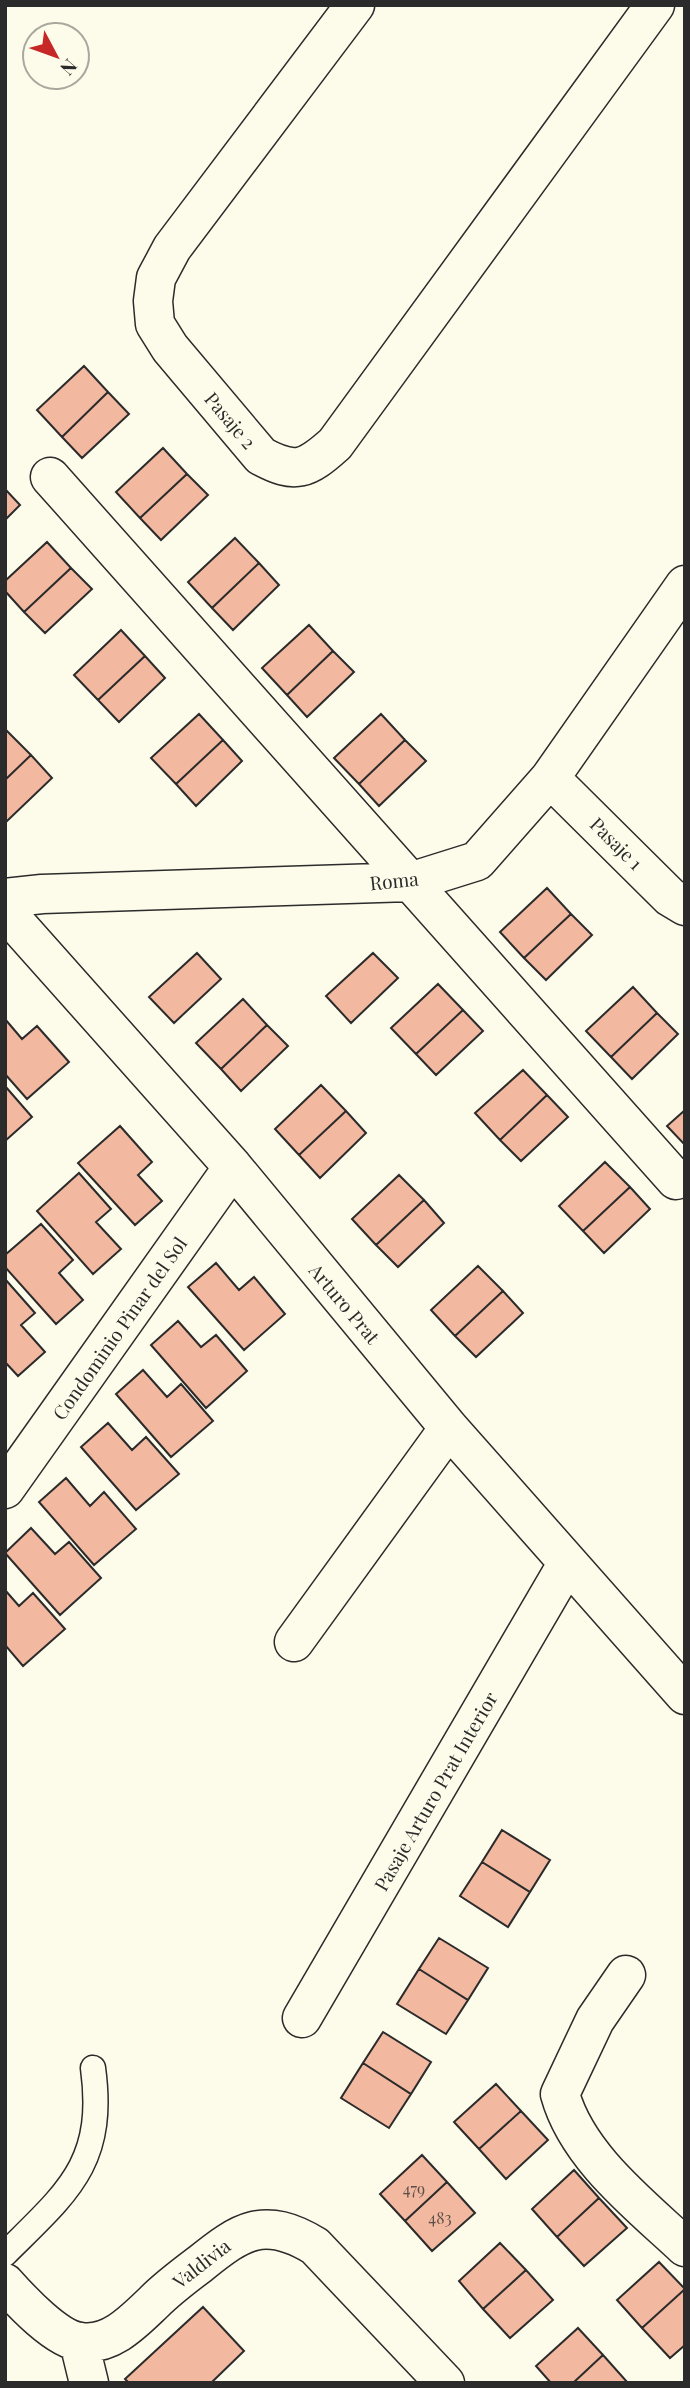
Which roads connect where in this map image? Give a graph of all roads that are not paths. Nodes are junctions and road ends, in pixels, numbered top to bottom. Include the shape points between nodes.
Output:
1 (355, 5) edge
2 (655, 5) edge
3 (50, 477) dead end
4 (685, 585) edge
5 (551, 778) junction
6 (410, 881) junction
7 (5, 898) edge
8 (685, 906) edge
9 (5, 911) edge
10 (233, 1167) junction
11 (676, 1180) dead end
12 (449, 1428) junction
13 (5, 1489) edge
14 (567, 1563) junction
15 (294, 1642) dead end
16 (685, 1696) edge
17 (626, 1975) dead end
18 (302, 2018) dead end
19 (93, 2068) dead end
20 (685, 2247) edge
21 (5, 2254) edge
22 (5, 2283) edge
23 (79, 2342) junction
24 (89, 2383) edge
25 (445, 2383) edge

1 - 2 street, Pasaje 2 via 172,248 156,278 155,324 170,348 261,456 281,467 299,469 335,444
3 - 6 street
4 - 5 street, Roma
5 - 6 street, Roma via 477,861
5 - 8 street, Pasaje 1 via 670,897
6 - 7 street, Roma
6 - 11 street
9 - 10 street, Arturo Prat
10 - 12 street, Arturo Prat
10 - 13 street, Condominio Pinar del Sol
12 - 14 street, Arturo Prat
12 - 15 street
14 - 16 street, Arturo Prat
14 - 18 street, Pasaje Arturo Prat Interior
17 - 20 street via 596,2020 561,2094 566,2116 586,2146
19 - 21 lane via 97,2118 83,2168 69,2189
22 - 23 street via 50,2325
23 - 24 street
23 - 25 street, Valdivia via 99,2342 132,2323 233,2237 275,2229 296,2234 315,2246

